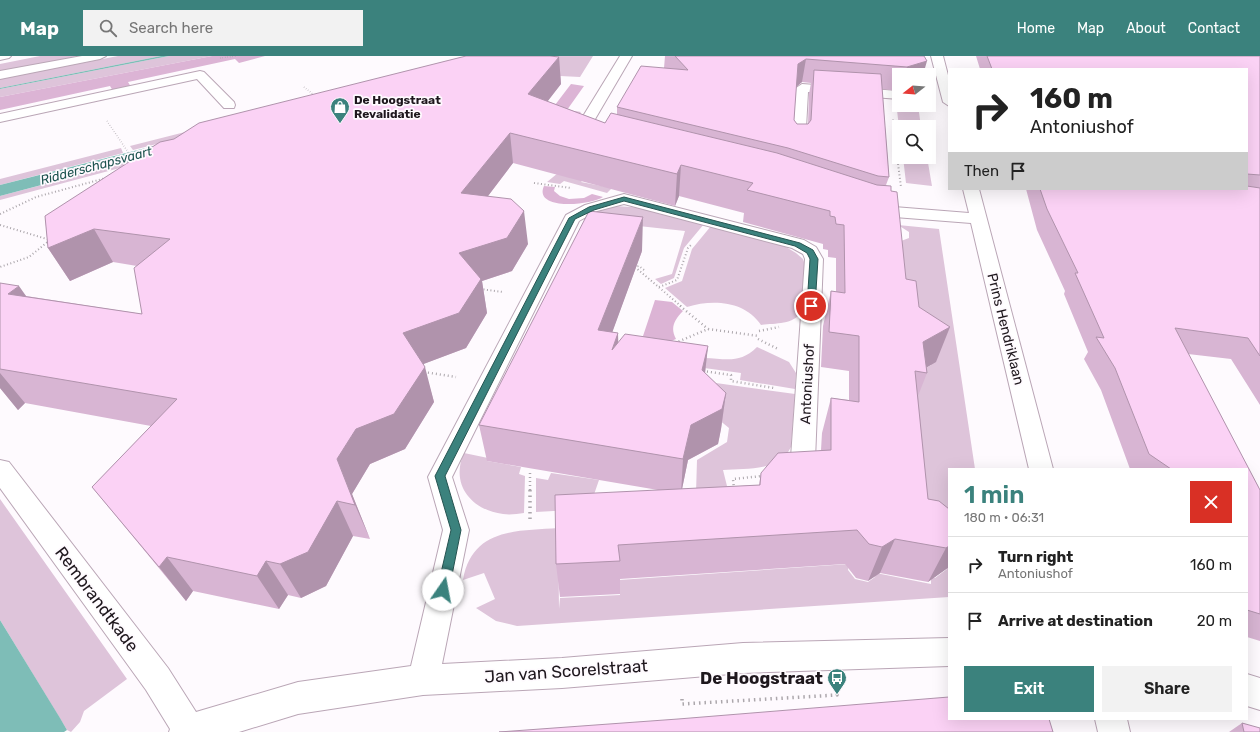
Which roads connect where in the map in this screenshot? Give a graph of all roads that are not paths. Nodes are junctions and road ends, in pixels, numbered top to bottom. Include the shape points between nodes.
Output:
1 (5, 56) edge
2 (100, 56) edge
3 (626, 56) edge
4 (937, 56) edge
5 (0, 57) edge
6 (0, 76) edge
7 (892, 95) edge
8 (948, 97) edge
9 (936, 98) dead end
10 (948, 101) edge
11 (229, 105) dead end
12 (0, 118) edge
13 (616, 138) edge
14 (798, 146) edge
15 (971, 190) edge
16 (855, 205) edge
17 (978, 219) junction
18 (1041, 468) edge
19 (0, 469) edge
20 (792, 471) edge
21 (948, 652) edge
22 (423, 680) junction
23 (1248, 690) edge
24 (1260, 694) edge
25 (1111, 720) edge
26 (188, 731) edge
27 (1114, 732) edge

1 - 5 street
2 - 6 street
3 - 13 street via 584,126 588,131
4 - 8 street
7 - 14 street via 802,88
9 - 10 street
11 - 12 street via 200,75
15 - 17 street, Prins Hendriklaan
16 - 17 street via 869,210
17 - 18 street, Prins Hendriklaan
19 - 26 street, Rembrandtkade via 157,679
20 - 22 street, Antoniushof via 803,460 814,259 810,252 798,244 624,199 591,208 572,218 440,476 456,530
21 - 22 street, Jan van Scorelstraat via 743,658 562,673
22 - 26 street, Jan van Scorelstraat via 298,698
23 - 24 street
25 - 27 street

